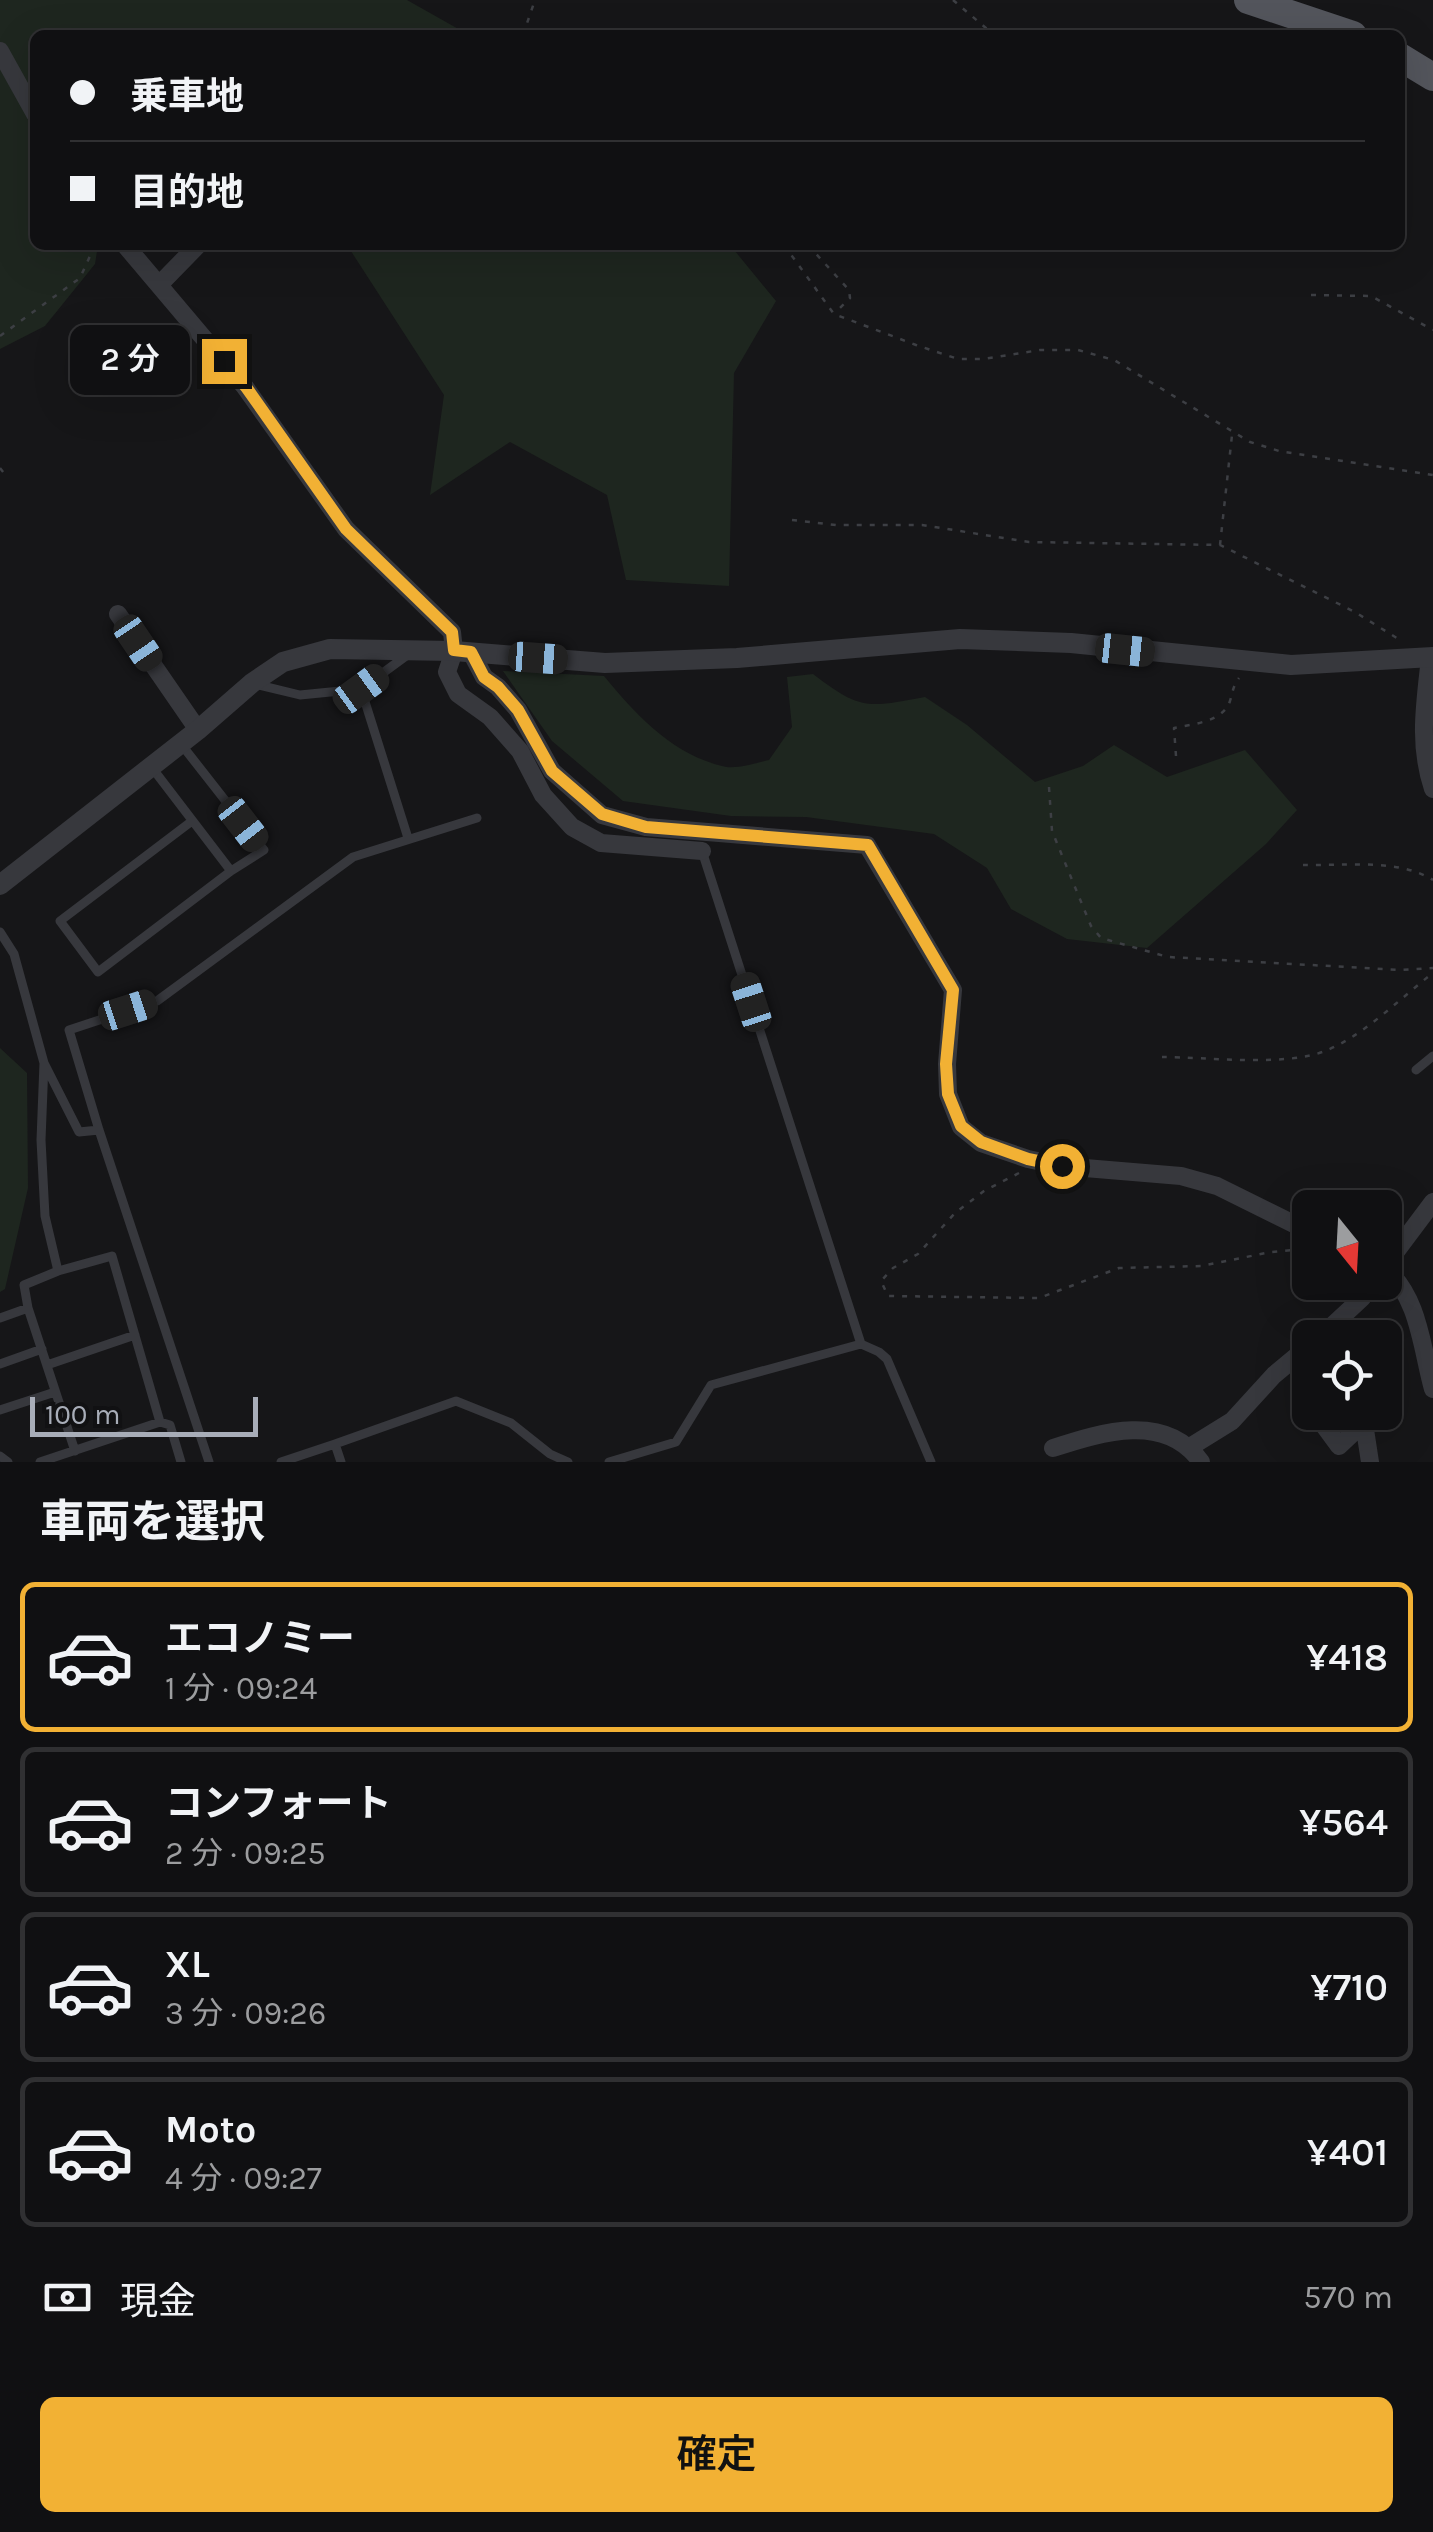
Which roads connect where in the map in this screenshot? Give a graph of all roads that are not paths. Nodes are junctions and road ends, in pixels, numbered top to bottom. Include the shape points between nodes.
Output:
1 (1248, 0) edge
2 (1338, 30) edge
3 (0, 51) edge
4 (1405, 60) edge
5 (1433, 77) edge
6 (30, 105) edge
7 (129, 250) edge
8 (193, 250) edge
9 (159, 285) junction
10 (118, 614) dead end
11 (462, 651) junction
12 (411, 652) junction
13 (1432, 657) edge
14 (252, 683) junction
15 (361, 689) junction
16 (198, 730) junction
17 (181, 744) junction
18 (152, 767) junction
19 (1433, 789) edge
20 (478, 818) dead end
21 (192, 821) junction
22 (408, 838) junction
23 (702, 850) joint
24 (231, 871) junction
25 (0, 885) edge
26 (0, 932) edge
27 (1433, 1056) edge
28 (44, 1063) junction
29 (1416, 1070) dead end
30 (98, 1130) junction
31 (1433, 1202) edge
32 (1292, 1223) edge
33 (1402, 1245) edge
34 (58, 1271) junction
35 (1402, 1290) edge
36 (1360, 1300) edge
37 (28, 1308) junction
38 (0, 1318) edge
39 (1338, 1320) edge
40 (134, 1335) junction
41 (861, 1344) junction
42 (42, 1349) junction
43 (1292, 1360) edge
44 (0, 1364) edge
45 (47, 1365) junction
46 (1433, 1389) edge
47 (56, 1392) junction
48 (0, 1410) edge
49 (160, 1422) junction
50 (1327, 1430) edge
51 (1357, 1430) edge
52 (1370, 1430) edge
53 (335, 1444) junction
54 (1053, 1448) dead end
55 (74, 1450) junction
56 (1196, 1454) edge
57 (0, 1456) edge
58 (8, 1462) edge
59 (40, 1462) edge
60 (181, 1462) edge
61 (209, 1462) edge
62 (281, 1462) edge
63 (341, 1462) edge
64 (568, 1462) edge
65 (609, 1462) edge
66 (931, 1462) edge
67 (1370, 1462) edge

1 - 2 main road
3 - 6 street
4 - 5 main road
7 - 9 street
8 - 9 street
9 - 11 street via 246,387 346,529 452,632
10 - 16 street
11 - 12 street
11 - 13 street via 604,663 960,640 1071,643 1291,665
11 - 23 street via 447,672 458,694 490,716 572,827 601,843
11 - 32 street via 518,710 552,771 602,814 646,827 868,845 953,990 948,1094 961,1126 981,1142 1040,1162 1181,1176
12 - 14 street via 330,650 283,662
12 - 15 lane
13 - 19 street via 1422,733
14 - 15 lane via 300,695
14 - 16 street
15 - 22 lane
16 - 17 street
17 - 18 street
17 - 24 lane via 264,850
18 - 21 lane
18 - 25 street
20 - 22 lane
21 - 24 lane
21 - 24 lane via 60,921 98,972
22 - 30 lane via 353,857 157,1001 69,1030
23 - 41 lane
26 - 28 lane via 14,954
27 - 29 lane
28 - 30 lane via 79,1132
28 - 34 lane via 45,1216
30 - 61 lane
31 - 33 street
34 - 37 lane via 24,1285
34 - 40 lane via 112,1256
35 - 46 street
36 - 39 street
37 - 38 lane
37 - 42 lane
40 - 45 lane
40 - 49 lane
41 - 65 lane via 711,1385 676,1442
41 - 66 lane via 887,1359
42 - 44 lane
42 - 45 lane
43 - 56 street
45 - 47 lane
47 - 48 lane
47 - 55 lane
49 - 55 lane
49 - 60 lane via 170,1425
50 - 51 street via 1339,1446
52 - 67 street
53 - 62 lane
53 - 63 lane
53 - 64 lane via 456,1401 512,1424
54 - 56 street via 1128,1429 1162,1433
55 - 59 lane
57 - 58 lane

